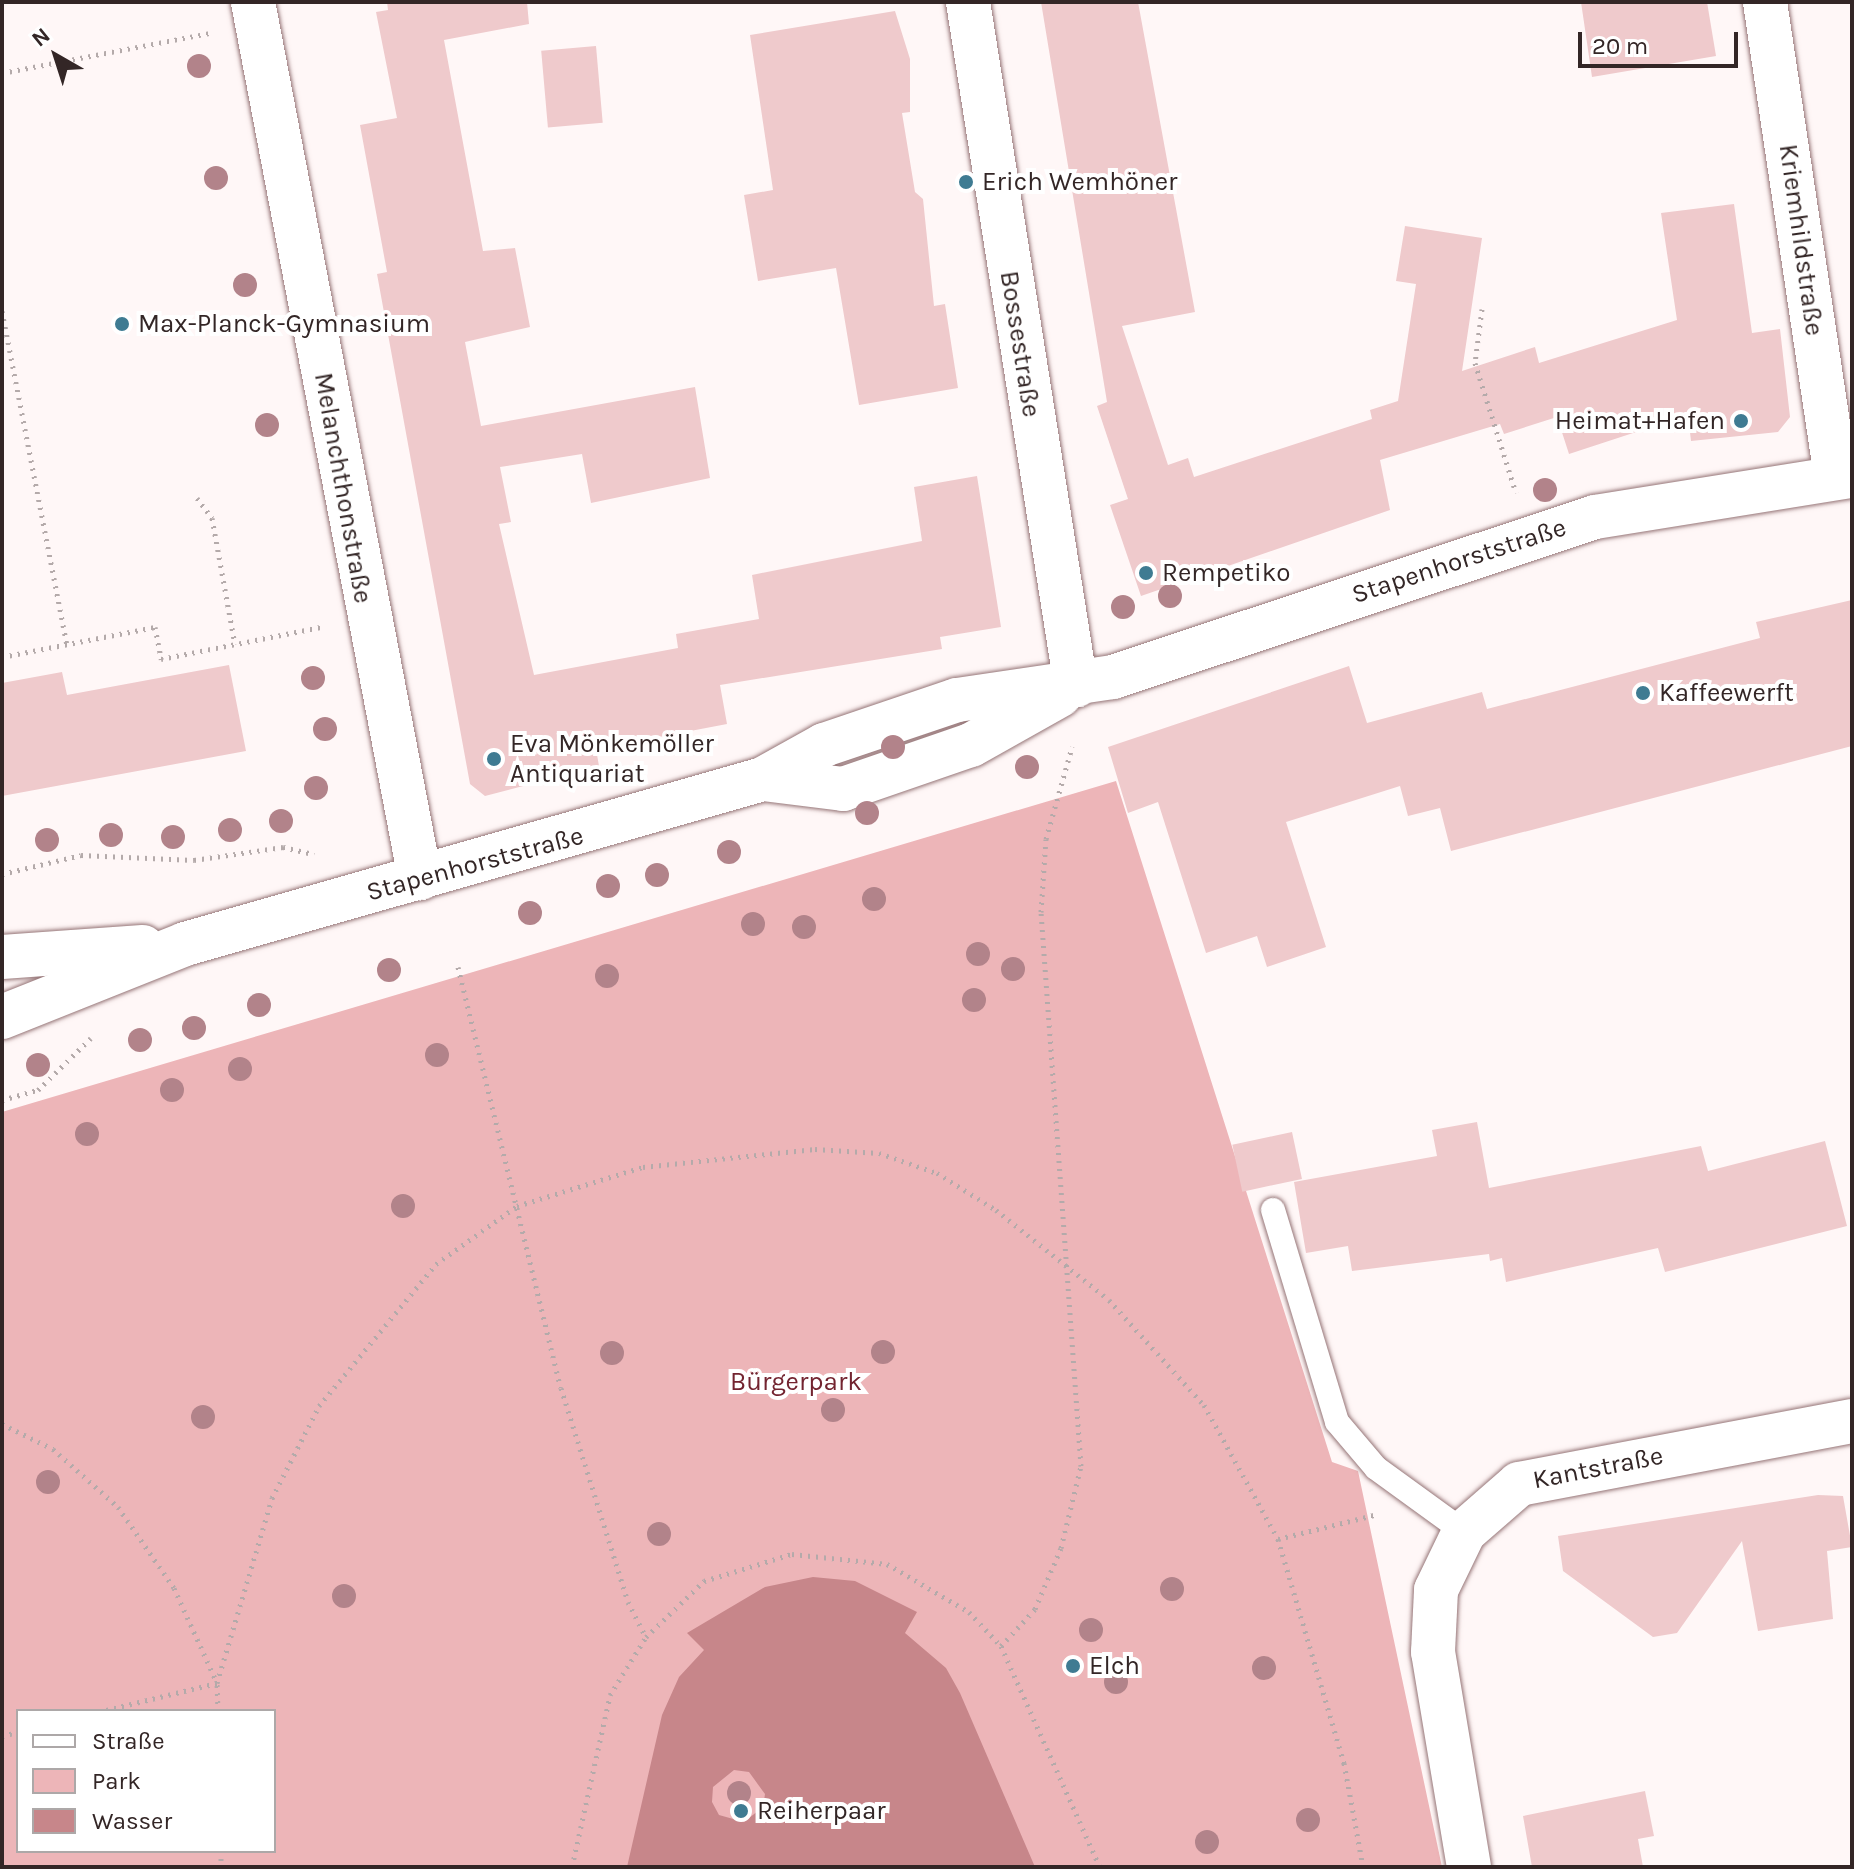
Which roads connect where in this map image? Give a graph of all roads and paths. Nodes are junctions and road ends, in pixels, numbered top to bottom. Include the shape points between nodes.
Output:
1 (968, 2) edge
2 (1765, 2) edge
3 (255, 13) edge
4 (2, 73) edge
5 (1482, 309) dead end
6 (2, 311) edge
7 (1844, 477) edge
8 (197, 498) dead end
9 (1530, 536) junction
10 (367, 618) junction
11 (67, 644) junction
12 (235, 644) junction
13 (2, 657) edge
14 (1076, 686) junction
15 (329, 857) dead end
16 (2, 874) edge
17 (420, 878) junction
18 (185, 944) junction
19 (2, 957) edge
20 (458, 967) dead end
21 (2, 1017) edge
22 (38, 1090) dead end
23 (2, 1100) edge
24 (517, 1206) junction
25 (1273, 1210) dead end
26 (1068, 1272) junction
27 (1852, 1421) edge
28 (2, 1424) edge
29 (1358, 1518) dead end
30 (1464, 1532) junction
31 (1278, 1539) junction
32 (646, 1637) junction
33 (1001, 1646) junction
34 (217, 1683) junction
35 (110, 1709) edge
36 (218, 1709) edge
37 (572, 1867) edge
38 (1100, 1867) edge
39 (1363, 1867) edge
40 (1469, 1867) edge

1 - 14 street, Bossestraße
2 - 7 street, Kriemhildstraße
3 - 4 path
3 - 10 street, Melanchthonstraße
5 - 9 path via 1475,363
6 - 11 path
7 - 9 street, Stapenhorststraße via 1685,499
8 - 12 path via 212,518
9 - 14 street, Stapenhorststraße
10 - 12 path
10 - 17 street, Melanchthonstraße
11 - 12 path via 155,627 161,659
11 - 13 path
14 - 17 street, Stapenhorststraße via 971,745 843,789 763,779
14 - 26 path via 1075,737 1046,839 1041,912
15 - 16 path via 283,847 194,860 81,855
17 - 18 street, Stapenhorststraße
18 - 19 street, Stapenhorststraße
18 - 21 street, Stapenhorststraße
20 - 24 path
22 - 23 path
24 - 26 path via 643,1167 815,1149 879,1153 937,1173 996,1210
24 - 32 path via 561,1388 628,1602
24 - 34 path via 436,1264 383,1320 319,1406 272,1498
25 - 30 lane via 1337,1422 1376,1468
26 - 31 path via 1155,1345 1204,1405
26 - 33 path via 1081,1466 1061,1548 1035,1609
27 - 30 street, Kantstraße via 1519,1484
28 - 34 path via 53,1449 118,1507 174,1588
29 - 31 path
30 - 40 street, Kantstraße via 1436,1590 1433,1652
31 - 39 path via 1344,1763
32 - 33 path via 704,1581 792,1554 887,1564 969,1612
32 - 37 path via 610,1695
33 - 38 path
34 - 35 path
34 - 36 path

